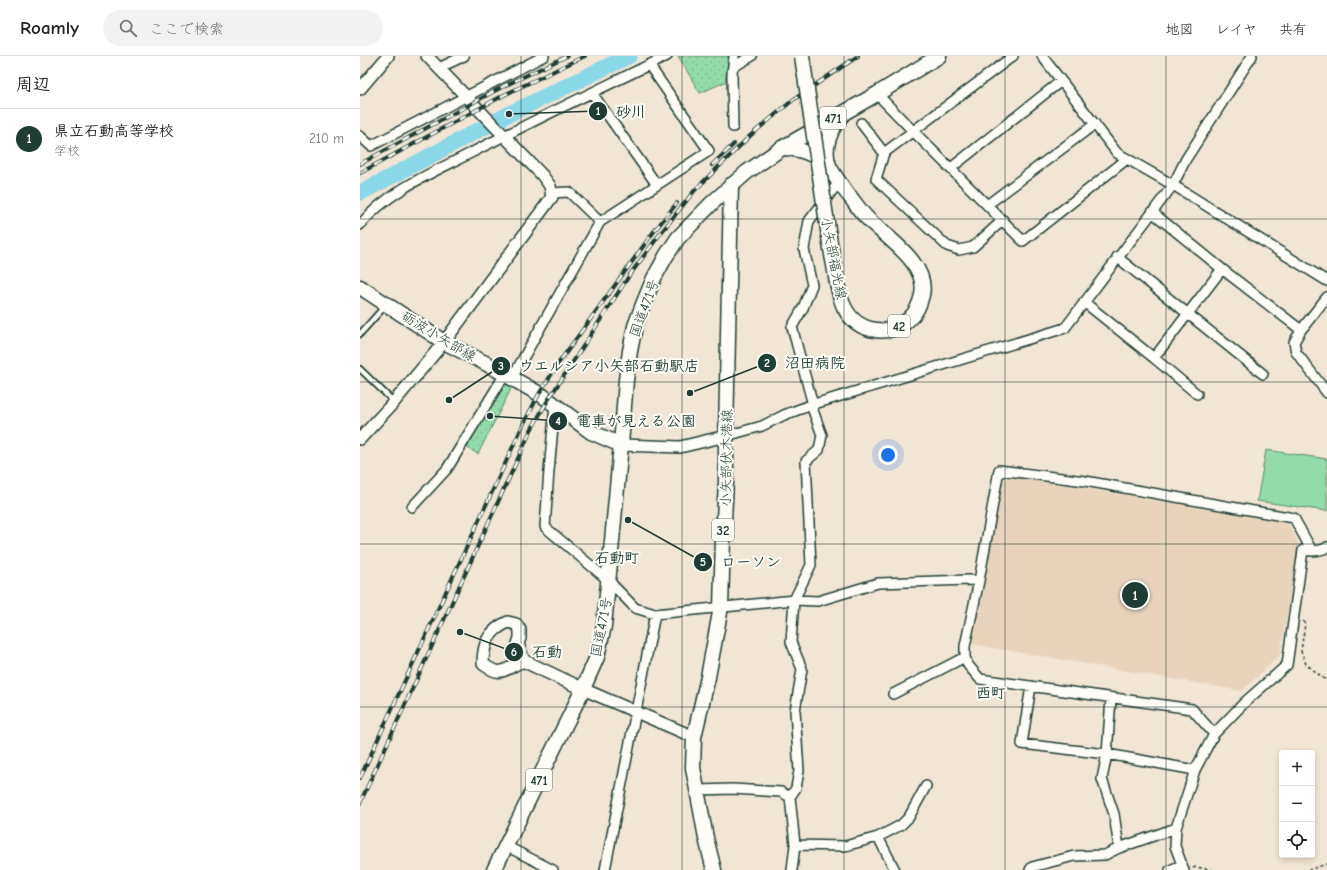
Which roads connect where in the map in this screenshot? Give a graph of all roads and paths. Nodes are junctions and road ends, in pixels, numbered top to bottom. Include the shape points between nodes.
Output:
1 (388, 56) edge
2 (427, 56) edge
3 (464, 56) edge
4 (544, 56) edge
5 (667, 56) edge
6 (734, 56) edge
7 (752, 56) edge
8 (802, 56) edge
9 (939, 56) edge
10 (1013, 56) edge
11 (1042, 56) edge
12 (1252, 56) edge
13 (649, 65) junction
14 (733, 67) junction
15 (439, 68) junction
16 (1061, 81) junction
17 (360, 89) edge
18 (592, 93) junction
19 (877, 94) junction
20 (466, 96) junction
21 (847, 110) junction
22 (861, 123) dead end
23 (1094, 124) junction
24 (733, 128) dead end
25 (913, 131) junction
26 (505, 135) junction
27 (360, 136) edge
28 (782, 148) junction
29 (884, 153) junction
30 (1127, 159) junction
31 (830, 167) junction
32 (951, 168) junction
33 (839, 182) junction
34 (1173, 184) junction
35 (656, 185) junction
36 (731, 185) junction
37 (551, 193) junction
38 (988, 204) junction
39 (1152, 212) junction
40 (1003, 220) junction
41 (600, 222) junction
42 (360, 225) edge
43 (1117, 257) junction
44 (1222, 269) junction
45 (1327, 281) edge
46 (360, 288) edge
47 (1327, 296) edge
48 (1084, 302) junction
49 (386, 304) junction
50 (1188, 314) junction
51 (1301, 330) junction
52 (360, 334) edge
53 (444, 342) junction
54 (1154, 358) junction
55 (360, 369) edge
56 (1263, 374) dead end
57 (508, 376) junction
58 (1327, 393) edge
59 (1196, 394) dead end
60 (394, 402) junction
61 (555, 405) junction
62 (812, 405) junction
63 (726, 436) junction
64 (360, 439) edge
65 (621, 445) junction
66 (412, 507) dead end
67 (1326, 550) edge
68 (1312, 551) junction
69 (609, 581) junction
70 (979, 581) junction
71 (794, 600) junction
72 (721, 607) junction
73 (1295, 610) junction
74 (655, 614) junction
75 (965, 657) junction
76 (524, 661) junction
77 (1327, 681) edge
78 (1031, 686) junction
79 (583, 689) junction
80 (893, 694) dead end
81 (1111, 698) junction
82 (635, 712) junction
83 (1214, 734) junction
84 (694, 737) junction
85 (1106, 754) junction
86 (1195, 770) junction
87 (926, 786) dead end
88 (697, 790) junction
89 (790, 797) junction
90 (1176, 828) junction
91 (878, 837) junction
92 (795, 845) junction
93 (506, 846) junction
94 (1119, 848) junction
95 (1327, 864) edge
96 (1185, 868) edge
97 (494, 870) edge
98 (553, 870) edge
99 (605, 870) edge
100 (714, 870) edge
101 (792, 870) edge
102 (895, 870) edge
103 (1030, 870) edge
104 (1170, 870) edge
105 (1213, 870) edge
106 (1308, 870) edge

1 - 17 street
2 - 15 street
3 - 15 street
4 - 20 street
5 - 13 street
6 - 14 street
7 - 14 street
8 - 33 main road, 小矢部福光線 / 42, bridge via 840,297 847,313 862,326 871,330 892,330 910,319 921,302 923,292 919,273 906,254 866,217
9 - 19 main road, 国道471号 / 471
10 - 25 street
11 - 16 street
12 - 34 street via 1186,159
13 - 18 street
13 - 35 street via 708,151
14 - 24 street
15 - 20 street
16 - 23 street
16 - 32 street
18 - 26 street
18 - 35 street
19 - 21 main road, 国道471号 / 471
19 - 25 street
20 - 26 street
20 - 27 street via 371,146
21 - 28 main road, 国道471号 / 471
21 - 31 main road, 小矢部福光線 / 42 via 838,119 828,138
22 - 29 street
23 - 30 street via 1117,153
23 - 38 street
25 - 29 street
25 - 32 street
26 - 37 street via 542,175 550,186
26 - 42 street via 407,186 388,198
28 - 31 main road, 小矢部福光線 / 42 via 792,148 811,155
28 - 36 main road, 国道471号 / 471
29 - 40 street via 876,179 947,246 959,250 973,247
30 - 34 street
30 - 40 street via 1023,241
31 - 33 main road, 小矢部福光線 / 42
32 - 38 street
33 - 62 street via 809,221 804,249 812,285 792,327
34 - 39 street
34 - 45 street
35 - 41 street
36 - 63 main road, 小矢部伏木港線 / 32
36 - 65 main road, 国道471号 / 471 via 678,238 666,256 644,302 635,326 630,351
37 - 41 street via 569,192
37 - 53 street via 552,197 546,207
38 - 40 street
39 - 43 street
39 - 44 street
41 - 57 street
43 - 48 street
43 - 50 street
44 - 50 street
44 - 51 street
46 - 49 main road, 砺波小矢部線
47 - 51 street
48 - 54 street
48 - 62 street via 1065,328
49 - 52 lane
49 - 53 main road, 砺波小矢部線
50 - 54 street
50 - 56 street
51 - 58 street via 1294,342 1296,352
53 - 57 main road, 砺波小矢部線
53 - 60 street
54 - 59 street
55 - 60 lane
57 - 61 main road, 砺波小矢部線
57 - 66 street via 447,469
60 - 64 street
61 - 65 main road, 砺波小矢部線 via 591,432
61 - 69 street via 545,527
62 - 63 street via 762,426
62 - 71 street via 822,435 819,450 806,461 811,565
63 - 65 street via 680,447
63 - 72 main road, 小矢部伏木港線 / 32
65 - 69 main road, 国道471号 / 471
67 - 68 street
68 - 70 street via 1294,518 1085,481 1000,470
68 - 73 street via 1303,550
69 - 74 street via 635,608
69 - 79 main road, 国道471号 / 471 via 604,626 597,657
70 - 71 street via 878,583 818,601
70 - 75 street
71 - 72 street
71 - 89 street via 791,642 802,668 795,711 799,772 796,788
72 - 74 street
72 - 84 main road, 小矢部伏木港線 / 32
73 - 77 path via 1305,624 1301,651 1306,664
73 - 83 street via 1287,665
74 - 82 street
75 - 78 street via 968,665 980,679
75 - 80 street
76 - 76 street via 501,672 492,671 483,664 488,637 508,622 516,624 520,630 518,644
76 - 79 main road
78 - 81 street
78 - 85 street via 1022,744
79 - 82 street
79 - 93 main road, 国道471号 / 471
81 - 83 street via 1192,709
81 - 85 street
82 - 84 street
82 - 99 street
83 - 86 street
84 - 88 main road, 小矢部伏木港線 / 32 via 693,768
85 - 86 street
85 - 94 street via 1102,779 1114,814
86 - 90 street
87 - 91 street via 909,817 901,825
88 - 89 street via 781,792
88 - 100 main road, 小矢部伏木港線 / 32
89 - 92 street
90 - 94 street
90 - 96 street via 1175,846
91 - 92 street via 845,846
91 - 102 street
92 - 101 street
93 - 97 main road, 国道471号 / 471
93 - 98 street
94 - 103 street via 1105,855 1074,856 1032,867
95 - 106 path
96 - 104 street
96 - 105 path

